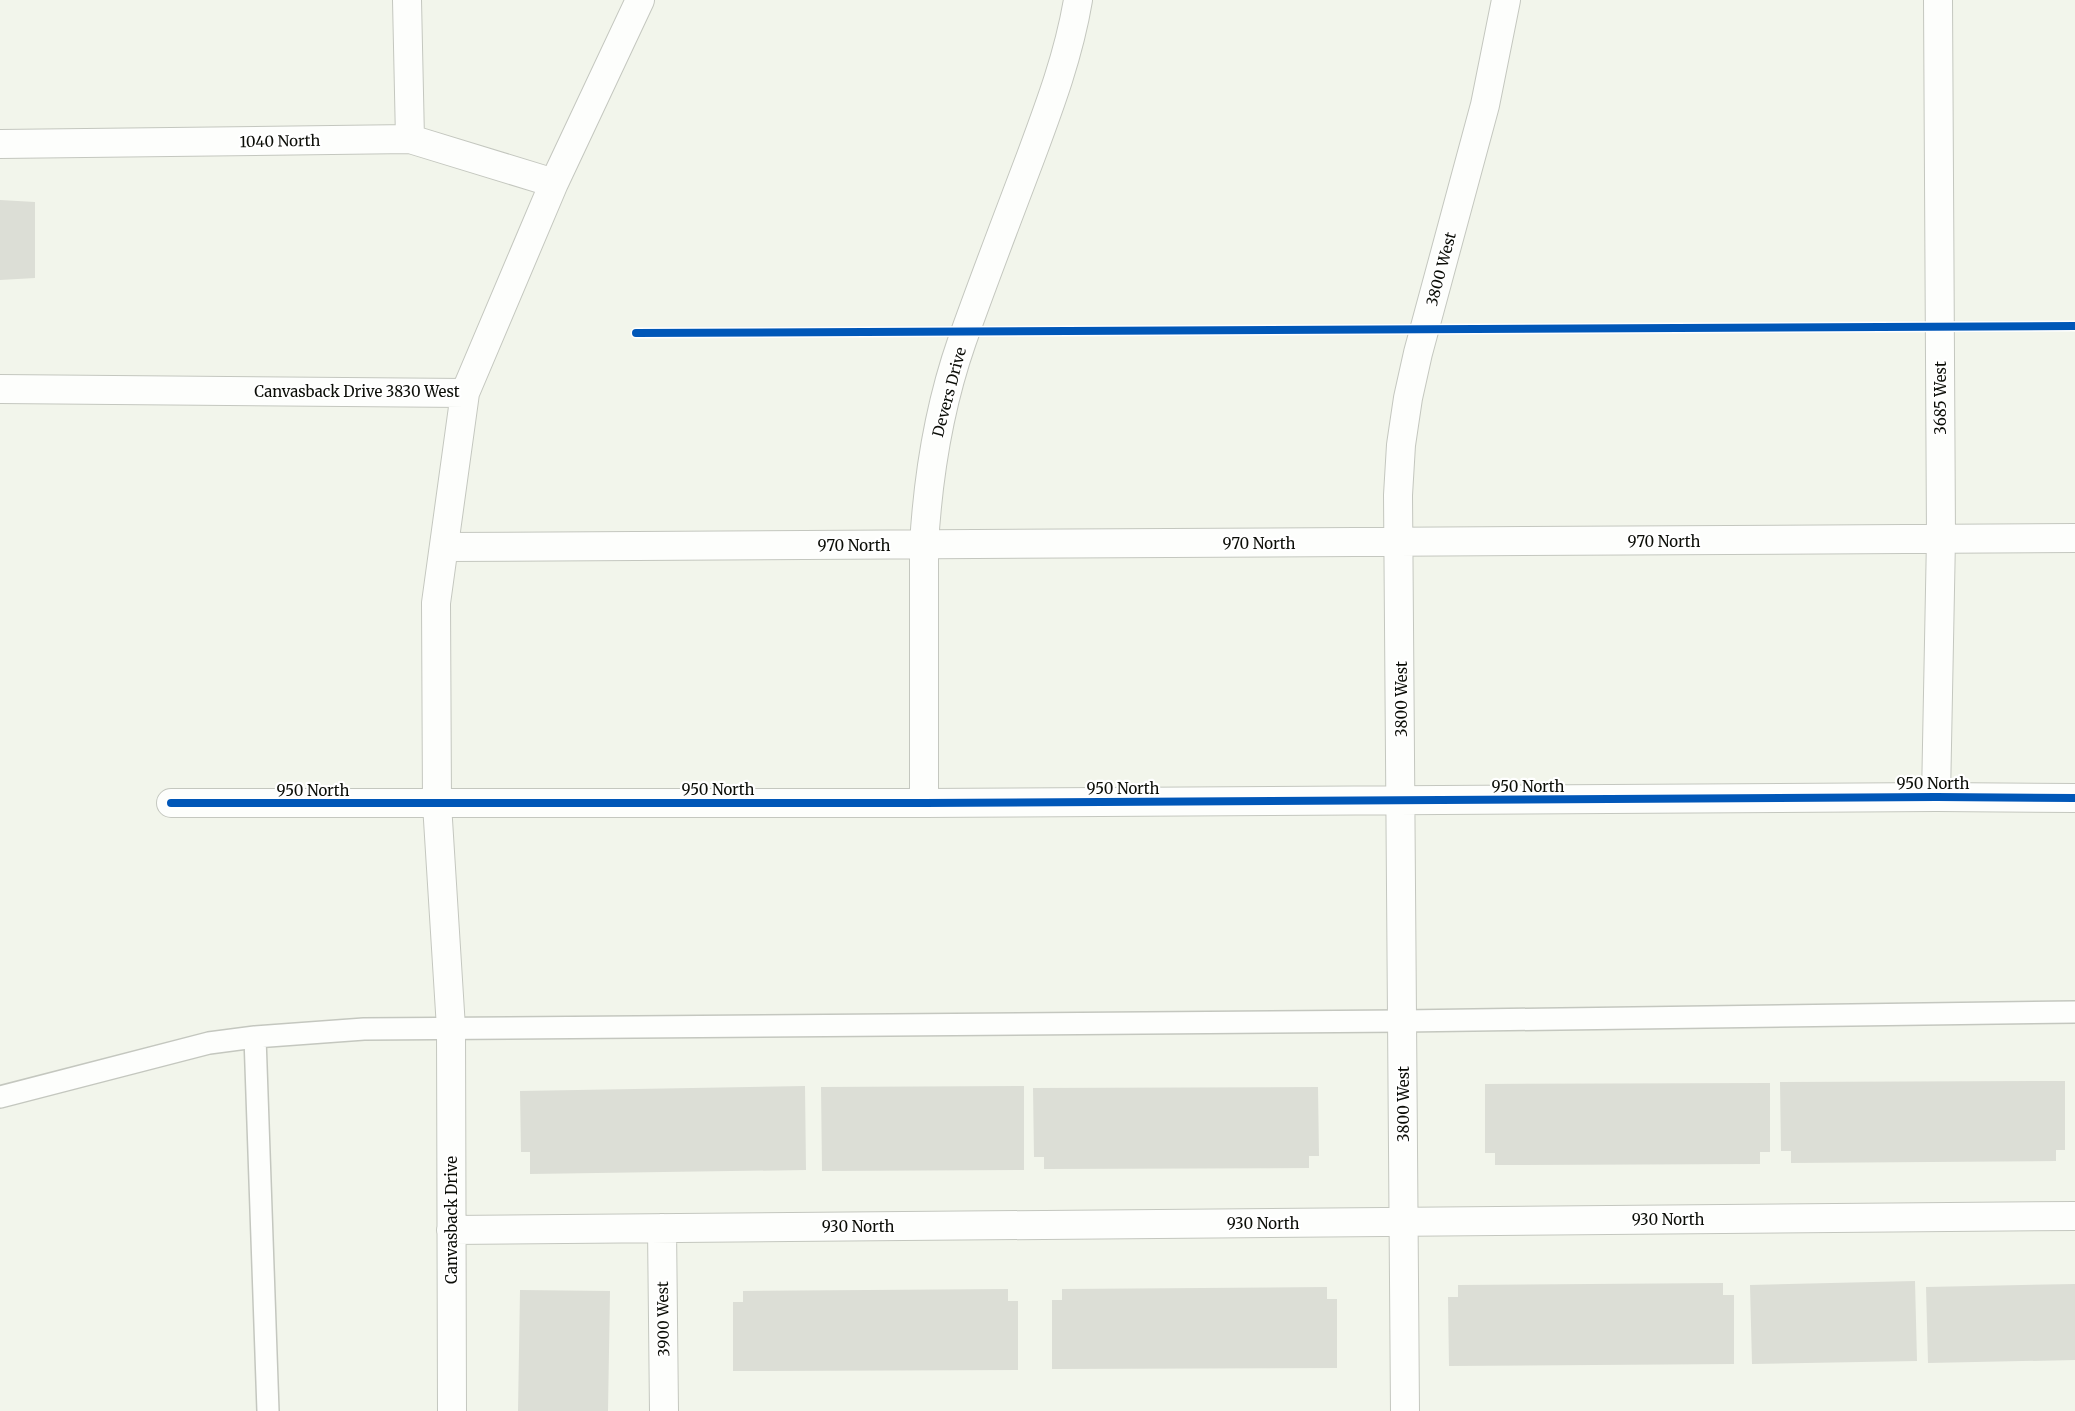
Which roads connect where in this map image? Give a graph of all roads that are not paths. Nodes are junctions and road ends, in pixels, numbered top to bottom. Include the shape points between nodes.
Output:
1 (407, 0) edge
2 (640, 0) edge
3 (1078, 0) edge
4 (1506, 0) edge
5 (1938, 0) edge
6 (410, 140) junction
7 (0, 144) edge
8 (554, 183) junction
9 (0, 389) edge
10 (465, 393) junction
11 (1941, 538) junction
12 (2075, 538) edge
13 (1399, 542) junction
14 (924, 545) junction
15 (444, 547) junction
16 (1936, 797) junction
17 (2075, 798) edge
18 (1401, 801) junction
19 (171, 803) dead end
20 (924, 803) junction
21 (438, 804) junction
22 (2075, 1012) edge
23 (1403, 1021) junction
24 (450, 1028) junction
25 (255, 1037) junction
26 (0, 1097) edge
27 (2075, 1216) edge
28 (1404, 1222) junction
29 (662, 1228) junction
30 (450, 1230) junction
31 (268, 1411) edge
32 (452, 1411) edge
33 (664, 1411) edge
34 (1405, 1411) edge

1 - 6 street
2 - 8 street, Canvasback Drive 3830 West
3 - 14 street, Devers Drive via 1052,102 962,341 945,398 933,456
4 - 13 street, 3800 West via 1485,105 1408,398 1401,445
5 - 11 street, 3685 West
6 - 7 street, 1040 North
6 - 8 street, 1040 North
8 - 10 street, Canvasback Drive 3830 West
9 - 10 street, Canvasback Drive 3830 West
10 - 15 street, Canvasback Drive
11 - 12 street, 970 North
11 - 13 street, 970 North
11 - 16 street, 3685 West
13 - 14 street, 970 North
13 - 18 street, 3800 West
14 - 15 street, 970 North
14 - 20 street, Devers Drive
15 - 21 street, Canvasback Drive via 436,603
16 - 17 street, 950 North
16 - 18 street, 950 North
18 - 20 street, 950 North
18 - 23 street, 3800 West
19 - 21 street, 950 North
20 - 21 street, 950 North
21 - 24 street, Canvasback Drive
22 - 23 lane
23 - 24 lane
23 - 28 street, 3800 West
24 - 25 lane via 364,1029
24 - 30 street, Canvasback Drive
25 - 26 lane via 208,1043
25 - 31 lane
27 - 28 street, 930 North
28 - 29 street, 930 North
28 - 34 street, 3800 West
29 - 30 street, 930 North
29 - 33 street, 3900 West
30 - 32 street, Canvasback Drive

